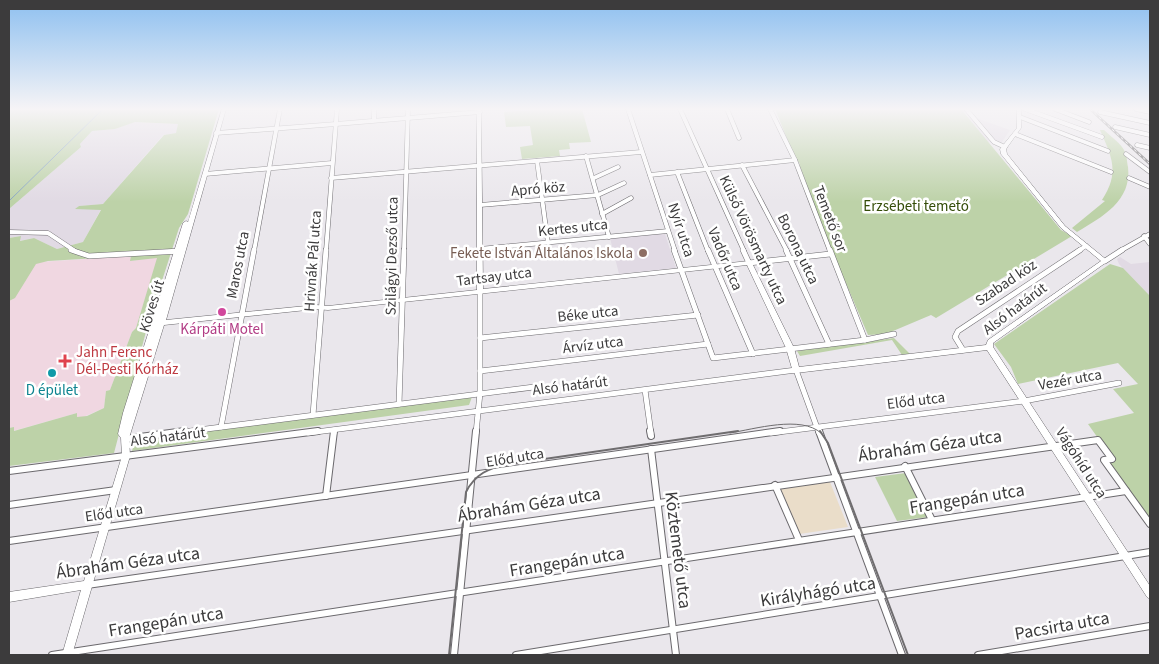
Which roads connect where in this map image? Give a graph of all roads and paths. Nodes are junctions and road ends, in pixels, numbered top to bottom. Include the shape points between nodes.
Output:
1 (214, 140) edge
2 (274, 140) edge
3 (334, 140) edge
4 (407, 140) edge
5 (480, 140) edge
6 (637, 140) edge
7 (694, 140) edge
8 (785, 140) edge
9 (992, 140) edge
10 (1010, 140) edge
11 (1030, 140) edge
12 (1079, 140) edge
13 (1137, 145) dead end
14 (1005, 147) junction
15 (1150, 148) edge
16 (1108, 151) dead end
17 (641, 152) junction
18 (1126, 154) dead end
19 (586, 156) junction
20 (795, 160) junction
21 (538, 161) junction
22 (332, 163) junction
23 (480, 165) junction
24 (742, 165) junction
25 (618, 167) dead end
26 (269, 168) junction
27 (707, 169) junction
28 (406, 170) junction
29 (677, 172) junction
30 (1111, 172) dead end
31 (1150, 172) edge
32 (205, 174) junction
33 (650, 175) junction
34 (331, 178) junction
35 (594, 178) junction
36 (1128, 178) dead end
37 (624, 183) dead end
38 (1150, 187) edge
39 (598, 195) junction
40 (631, 198) dead end
41 (542, 200) junction
42 (480, 205) junction
43 (602, 214) junction
44 (668, 231) junction
45 (9, 232) edge
46 (1150, 234) edge
47 (1144, 236) junction
48 (609, 237) junction
49 (548, 243) junction
50 (1150, 244) edge
51 (1086, 246) junction
52 (480, 250) junction
53 (180, 251) junction
54 (830, 254) junction
55 (790, 258) junction
56 (1104, 261) junction
57 (749, 262) junction
58 (714, 266) junction
59 (681, 270) junction
60 (480, 292) junction
61 (403, 300) junction
62 (322, 308) junction
63 (241, 315) junction
64 (698, 315) junction
65 (157, 322) junction
66 (894, 334) dead end
67 (480, 338) junction
68 (865, 340) junction
69 (708, 344) junction
70 (829, 344) junction
71 (990, 347) junction
72 (963, 350) junction
73 (791, 351) junction
74 (753, 354) junction
75 (796, 370) junction
76 (480, 371) junction
77 (1119, 384) dead end
78 (542, 386) dead end
79 (645, 390) junction
80 (480, 394) junction
81 (1024, 401) junction
82 (399, 404) junction
83 (477, 412) junction
84 (313, 415) junction
85 (816, 426) junction
86 (221, 427) junction
87 (334, 430) junction
88 (651, 436) dead end
89 (125, 438) junction
90 (1054, 446) junction
91 (651, 449) junction
92 (126, 456) junction
93 (905, 466) junction
94 (9, 471) edge
95 (835, 476) junction
96 (471, 477) junction
97 (775, 485) junction
98 (116, 490) junction
99 (1126, 491) junction
100 (1086, 495) junction
101 (326, 496) junction
102 (657, 502) junction
103 (9, 505) edge
104 (932, 520) junction
105 (1150, 524) edge
106 (105, 527) junction
107 (465, 531) junction
108 (855, 532) junction
109 (799, 540) junction
110 (9, 541) edge
111 (1150, 552) edge
112 (1124, 555) junction
113 (664, 562) junction
114 (87, 585) junction
115 (460, 593) junction
116 (1150, 594) edge
117 (9, 597) edge
118 (880, 597) junction
119 (1150, 626) edge
120 (673, 631) junction
121 (67, 654) edge
122 (52, 655) edge
123 (454, 655) edge
124 (516, 655) edge
125 (676, 655) edge
126 (902, 655) edge
127 (978, 655) edge

1 - 32 street, Köves út
2 - 26 street, Maros utca
3 - 22 street, Hrivnák Pál utca
4 - 28 street, Szilágyi Dezső utca
5 - 23 street
6 - 17 street, Nyír utca
7 - 27 street, Külső Vörösmarty utca
8 - 20 street, Temető sor
9 - 14 street
10 - 14 street
11 - 30 street
12 - 16 street
13 - 15 street
14 - 51 street via 1004,154 1065,229
17 - 19 street
17 - 33 street, Nyír utca
18 - 31 street
19 - 21 street
19 - 35 street
20 - 24 street
20 - 54 street, Temető sor
21 - 23 street
21 - 41 street
22 - 26 street
22 - 34 street, Hrivnák Pál utca
23 - 28 street
23 - 42 street
24 - 27 street
24 - 55 street, Borona utca
25 - 35 street
26 - 32 street
26 - 63 street, Maros utca
27 - 29 street
27 - 57 street, Külső Vörösmarty utca
28 - 34 street
28 - 61 street, Szilágyi Dezső utca
29 - 33 street
29 - 58 street, Vadőr utca
32 - 53 street, Köves út
33 - 44 street, Nyír utca
34 - 62 street, Hrivnák Pál utca
35 - 39 street
36 - 38 street
37 - 39 street, Apró köz
39 - 41 street, Apró köz
39 - 43 street
40 - 43 street
41 - 42 street, Apró köz
41 - 49 street
42 - 52 street
43 - 48 street
44 - 48 street, Kertes utca
44 - 59 street, Nyír utca
45 - 53 street via 48,233 71,250 90,256
46 - 47 street
47 - 50 street
47 - 56 street
48 - 49 street, Kertes utca
49 - 52 street, Kertes utca
51 - 56 street
51 - 72 street, Szabad köz via 958,331 955,337
52 - 60 street
53 - 65 street, Köves út
54 - 55 street, Tartsay utca
54 - 68 street, Temető sor
55 - 57 street, Tartsay utca
55 - 70 street, Borona utca
56 - 71 street, Alsó határút via 990,342
57 - 58 street, Tartsay utca
57 - 73 street, Külső Vörösmarty utca
58 - 59 street, Tartsay utca
58 - 74 street, Vadőr utca
59 - 60 street, Tartsay utca
59 - 64 street, Nyír utca
60 - 61 street, Tartsay utca
60 - 67 street
61 - 62 street, Tartsay utca
61 - 82 street, Szilágyi Dezső utca
62 - 63 street, Tartsay utca
62 - 84 street, Hrivnák Pál utca
63 - 65 street, Tartsay utca
63 - 86 street, Maros utca
64 - 67 street, Béke utca
64 - 69 street, Nyír utca
65 - 89 street, Köves út
66 - 68 street
67 - 76 street
68 - 70 street
69 - 74 street, Nyír utca via 713,358
69 - 76 street, Árvíz utca
70 - 73 street
71 - 72 street, Alsó határút
71 - 81 street, Vágóhíd utca
72 - 75 street, Alsó határút
73 - 74 street
73 - 75 street, Külső Vörösmarty utca
75 - 79 street, Alsó határút
75 - 85 street
76 - 80 street
77 - 81 street, Vezér utca
78 - 80 street, Alsó határút
79 - 83 street, Alsó határút
79 - 88 street
80 - 82 street, Alsó határút
80 - 83 street
81 - 85 street, Előd utca
81 - 90 street, Vágóhíd utca
82 - 84 street, Alsó határút
83 - 87 street, Alsó határút
83 - 96 street
84 - 86 street, Alsó határút
85 - 91 street, Előd utca
85 - 95 street
86 - 89 street, Alsó határút
87 - 92 street, Alsó határút
87 - 101 street
89 - 92 street
90 - 93 street, Ábrahám Géza utca
90 - 99 street, Ábrahám Géza utca via 1098,440 1112,459 1104,460
90 - 100 street, Vágóhíd utca
91 - 96 street, Előd utca
91 - 102 street, Köztemető utca
92 - 94 street, Alsó határút
92 - 98 street
93 - 95 street, Ábrahám Géza utca
93 - 104 street
95 - 97 street, Ábrahám Géza utca
95 - 108 street
96 - 101 street, Előd utca
96 - 107 street
97 - 102 street, Ábrahám Géza utca
97 - 109 street
98 - 103 street
98 - 106 street
99 - 100 street, Frangepán utca
99 - 105 street
100 - 104 street, Frangepán utca
100 - 112 street, Vágóhíd utca
101 - 106 street, Előd utca
102 - 107 street, Ábrahám Géza utca
102 - 113 street, Köztemető utca
104 - 108 street, Frangepán utca
106 - 110 street, Előd utca
106 - 114 street
107 - 114 street, Ábrahám Géza utca
107 - 115 street
108 - 109 street, Frangepán utca
108 - 118 street
109 - 113 street, Frangepán utca
111 - 112 street, Királyhágó utca
112 - 116 street, Vágóhíd utca
112 - 118 street, Királyhágó utca
113 - 115 street, Frangepán utca
113 - 120 street, Köztemető utca
114 - 117 street, Ábrahám Géza utca
114 - 121 street
115 - 121 street, Frangepán utca
115 - 123 street
118 - 120 street, Királyhágó utca
118 - 126 street
119 - 127 street, Pacsirta utca
120 - 124 street, Királyhágó utca
120 - 125 street, Köztemető utca
121 - 122 street, Frangepán utca

